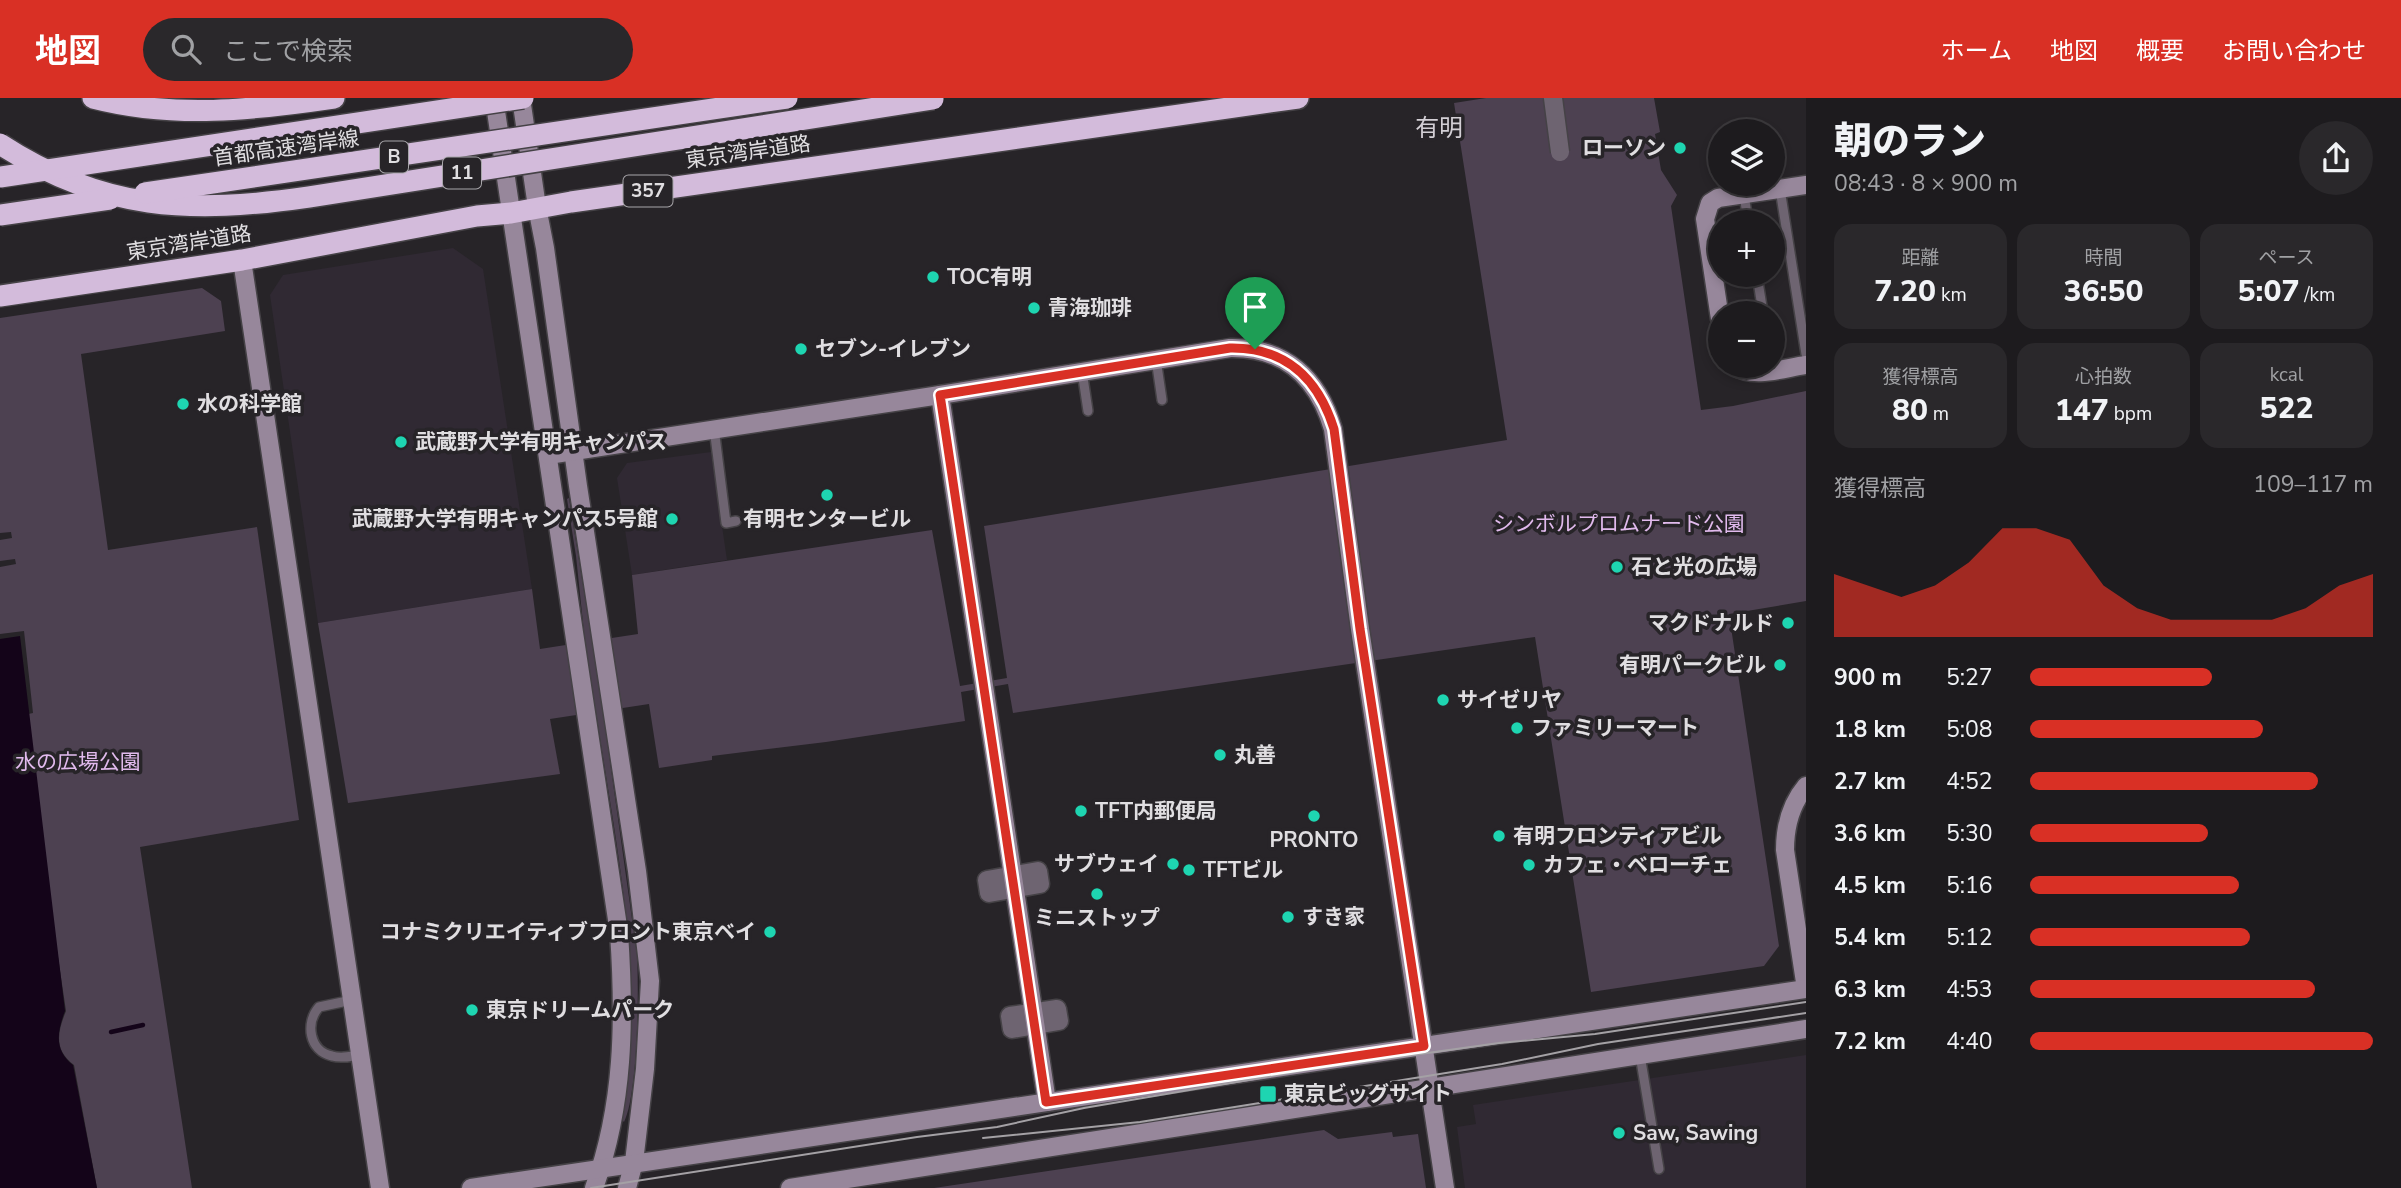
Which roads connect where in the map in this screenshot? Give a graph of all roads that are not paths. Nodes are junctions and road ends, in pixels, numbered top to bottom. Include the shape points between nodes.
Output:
1 (93, 98) edge
2 (334, 98) edge
3 (494, 98) edge
4 (522, 98) edge
5 (787, 98) edge
6 (935, 98) edge
7 (1298, 98) edge
8 (1553, 98) edge
9 (0, 144) edge
10 (1560, 152) dead end
11 (0, 177) edge
12 (1806, 185) edge
13 (1785, 187) edge
14 (1731, 196) edge
15 (1781, 196) edge
16 (537, 207) junction
17 (511, 213) junction
18 (0, 215) edge
19 (242, 260) junction
20 (0, 296) edge
21 (1717, 301) edge
22 (1806, 354) edge
23 (1156, 359) junction
24 (1806, 365) edge
25 (1785, 367) edge
26 (1082, 371) junction
27 (940, 395) junction
28 (1162, 400) dead end
29 (1088, 411) dead end
30 (714, 428) junction
31 (573, 450) junction
32 (548, 455) junction
33 (736, 521) dead end
34 (1806, 786) edge
35 (1806, 989) edge
36 (352, 1000) junction
37 (1806, 1029) edge
38 (1424, 1046) junction
39 (360, 1055) junction
40 (1640, 1055) junction
41 (1430, 1088) junction
42 (1046, 1102) junction
43 (634, 1162) junction
44 (601, 1167) junction
45 (1658, 1169) dead end
46 (380, 1188) edge
47 (471, 1188) edge
48 (594, 1188) edge
49 (627, 1188) edge
50 (790, 1188) edge
51 (1444, 1188) edge

1 - 2 highway via 151,110 184,111 252,109
3 - 17 street
4 - 11 highway, 首都高速湾岸線 / B, bridge
4 - 16 street
5 - 18 highway, 首都高速湾岸線 / B, bridge
6 - 9 highway, 11, bridge via 309,197 226,205 112,196 57,177
7 - 16 highway, 東京湾岸道路 / 357
8 - 10 street, bridge
12 - 13 street
14 - 21 street via 1718,198 1706,211
15 - 22 lane
16 - 17 highway, 東京湾岸道路 / 357
16 - 31 street
17 - 19 highway, 東京湾岸道路 / 357
17 - 32 street
19 - 20 highway, 東京湾岸道路 / 357
19 - 36 street
23 - 26 street
23 - 28 lane
23 - 38 street via 1230,348 1268,352 1304,375 1328,409
24 - 25 street
26 - 27 street
26 - 29 lane
27 - 30 street
27 - 42 street
30 - 31 street
30 - 33 lane via 726,523
31 - 32 street
31 - 43 street via 650,981
32 - 44 street via 619,933 624,1000 617,1091
34 - 35 street via 1792,807 1785,850
35 - 38 street
36 - 39 street
36 - 39 lane via 319,1007 310,1031 322,1052 343,1058
37 - 40 street
38 - 41 street
38 - 42 street
39 - 46 street
40 - 41 street
40 - 45 lane
41 - 50 street
41 - 51 street
42 - 43 street
43 - 44 street
43 - 49 street
44 - 47 street
44 - 48 street

